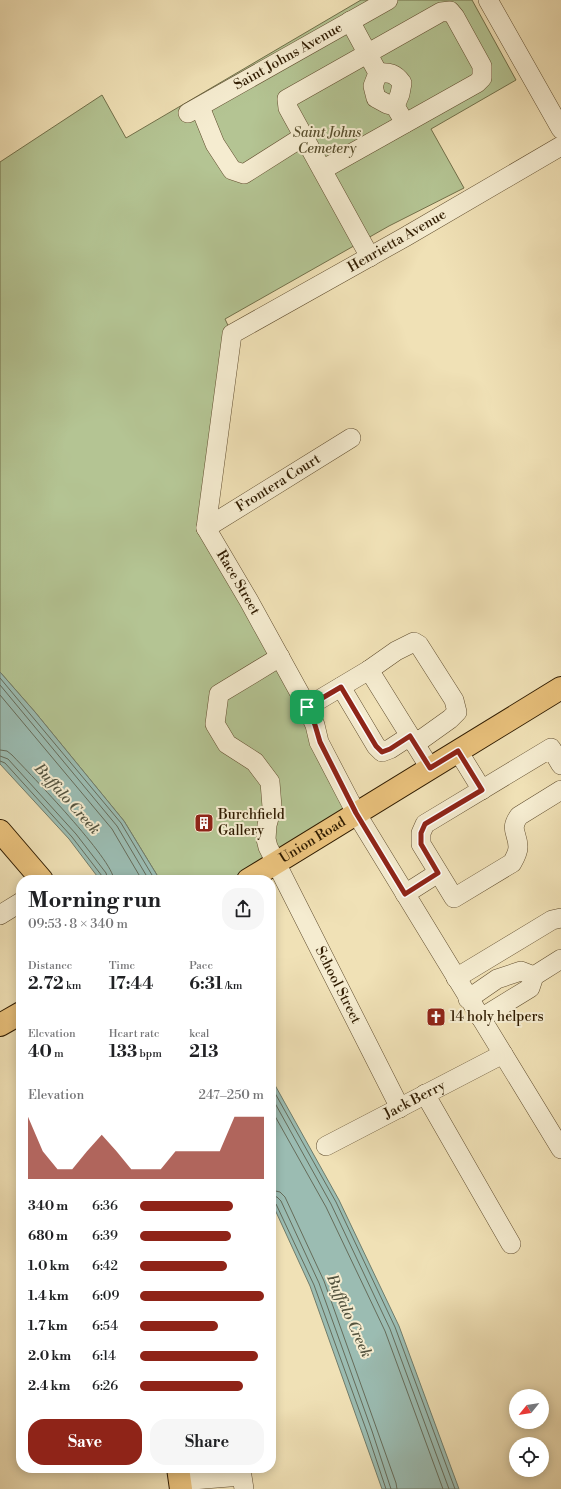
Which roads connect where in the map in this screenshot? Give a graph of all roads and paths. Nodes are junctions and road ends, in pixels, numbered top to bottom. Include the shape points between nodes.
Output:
1 (388, 0) edge
2 (488, 0) edge
3 (350, 22) junction
4 (367, 54) junction
5 (405, 123) junction
6 (561, 129) edge
7 (304, 136) junction
8 (561, 146) edge
9 (322, 170) junction
10 (370, 257) junction
11 (351, 438) dead end
12 (206, 528) junction
13 (280, 657) junction
14 (369, 670) junction
15 (341, 687) junction
16 (561, 689) edge
17 (307, 707) junction
18 (412, 740) junction
19 (458, 751) junction
20 (561, 765) edge
21 (430, 768) junction
22 (482, 790) junction
23 (561, 790) edge
24 (356, 813) junction
25 (0, 831) edge
26 (498, 857) dead end
27 (275, 862) junction
28 (38, 875) edge
29 (256, 875) edge
30 (443, 880) junction
31 (405, 894) junction
32 (16, 906) edge
33 (0, 914) edge
34 (561, 918) edge
35 (561, 959) edge
36 (534, 976) junction
37 (456, 978) junction
38 (468, 999) junction
39 (16, 1016) edge
40 (481, 1018) junction
41 (0, 1025) edge
42 (503, 1054) junction
43 (425, 1094) junction
44 (400, 1108) junction
45 (326, 1146) dead end
46 (561, 1149) edge
47 (511, 1244) dead end
48 (180, 1479) edge
49 (244, 1489) edge

1 - 3 street, Saint Johns Avenue
2 - 6 street
3 - 4 street
3 - 7 street, Saint Johns Avenue via 194,110 232,170 244,174
4 - 5 street via 378,73 373,86 376,98 395,106
4 - 5 street via 441,12 450,11 456,17 482,66 482,78 478,83
4 - 7 street via 287,99 288,108
5 - 9 street
7 - 9 street
8 - 10 street, Henrietta Avenue
9 - 10 street
10 - 12 street, Henrietta Avenue via 232,334
11 - 12 street, Frontera Court
12 - 13 street, Race Street
13 - 17 street, Race Street
13 - 27 street, School Street via 219,694 215,724 227,744 255,762 270,782 272,807 266,839
14 - 15 street
14 - 18 street
14 - 18 street via 414,642 454,700 457,712 450,719
15 - 17 street
15 - 18 street via 382,752
16 - 19 main road, Union Road
17 - 24 street, Race Street via 320,742
18 - 21 street
19 - 21 main road, Union Road
19 - 22 street
20 - 22 street via 551,748
21 - 24 main road, Union Road
22 - 30 street via 425,824 421,833 421,844
23 - 30 street via 520,816 515,822 513,829 518,846 512,863 454,898
24 - 27 main road, Union Road
24 - 31 street, Race Street
25 - 28 main road
26 - 30 street
27 - 29 main road, Union Road
27 - 44 street, School Street
30 - 31 street
31 - 37 street, Race Street
32 - 33 street
34 - 37 street via 552,920
35 - 36 street
36 - 38 street via 521,971 497,979
36 - 40 street via 530,988
37 - 38 street, Race Street
38 - 40 street, Race Street
39 - 41 main road
40 - 42 street, Race Street
42 - 43 street, Jack Berry
42 - 46 street, Race Street
43 - 44 street, Jack Berry
43 - 47 street
44 - 45 street, Jack Berry
48 - 49 street via 242,1476

